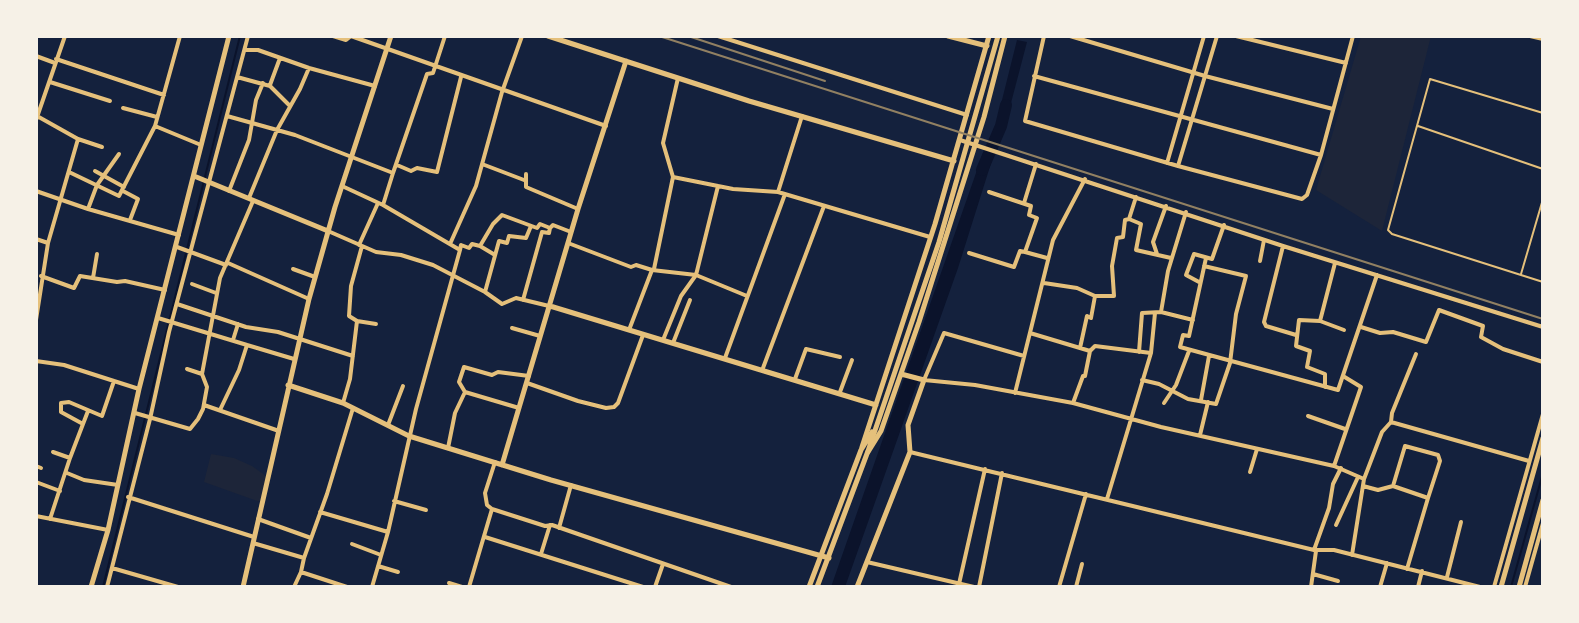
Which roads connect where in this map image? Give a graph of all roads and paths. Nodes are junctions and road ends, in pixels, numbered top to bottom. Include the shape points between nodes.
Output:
1 (65, 36) edge
2 (180, 36) edge
3 (229, 36) edge
4 (248, 36) edge
5 (333, 36) edge
6 (391, 36) edge
7 (445, 36) edge
8 (522, 36) edge
9 (548, 36) edge
10 (718, 36) edge
11 (948, 36) edge
12 (989, 36) edge
13 (998, 36) edge
14 (1005, 36) edge
15 (1044, 36) edge
16 (1070, 36) edge
17 (1204, 36) edge
18 (1217, 36) edge
19 (1236, 36) edge
20 (1353, 36) edge
21 (1530, 36) edge
22 (1543, 39) edge
23 (987, 46) junction
24 (245, 50) junction
25 (387, 50) junction
26 (36, 56) edge
27 (280, 58) junction
28 (56, 61) junction
29 (626, 61) junction
30 (1346, 63) junction
31 (435, 66) junction
32 (309, 68) junction
33 (1194, 73) junction
34 (1034, 76) junction
35 (1205, 76) junction
36 (237, 77) junction
37 (461, 77) junction
38 (678, 78) junction
39 (50, 82) junction
40 (263, 83) junction
41 (270, 86) junction
42 (375, 86) junction
43 (502, 92) junction
44 (164, 95) junction
45 (36, 99) edge
46 (42, 101) junction
47 (110, 101) dead end
48 (291, 106) junction
49 (123, 108) dead end
50 (1333, 110) junction
51 (1543, 113) edge
52 (968, 115) junction
53 (227, 116) junction
54 (802, 116) junction
55 (1180, 116) junction
56 (158, 117) junction
57 (984, 117) junction
58 (37, 118) edge
59 (1192, 119) junction
60 (251, 120) junction
61 (155, 126) junction
62 (606, 126) junction
63 (1417, 126) junction
64 (277, 130) junction
65 (78, 139) junction
66 (960, 140) junction
67 (974, 144) junction
68 (202, 146) junction
69 (102, 147) dead end
70 (958, 149) junction
71 (972, 152) junction
72 (119, 154) dead end
73 (1321, 155) junction
74 (351, 158) junction
75 (954, 161) junction
76 (1167, 163) junction
77 (482, 164) junction
78 (1036, 164) junction
79 (397, 165) junction
80 (1178, 166) junction
81 (1543, 169) edge
82 (95, 171) dead end
83 (69, 172) junction
84 (393, 173) junction
85 (526, 174) dead end
86 (105, 175) junction
87 (196, 177) junction
88 (673, 177) junction
89 (1085, 179) junction
90 (524, 180) junction
91 (208, 182) junction
92 (97, 185) junction
93 (342, 186) junction
94 (718, 186) junction
95 (124, 189) junction
96 (36, 191) edge
97 (229, 191) junction
98 (778, 192) junction
99 (989, 192) dead end
100 (785, 194) junction
101 (1136, 197) junction
102 (60, 199) junction
103 (1543, 199) edge
104 (251, 200) junction
105 (1024, 203) junction
106 (381, 204) junction
107 (824, 206) junction
108 (1166, 206) junction
109 (88, 209) junction
110 (578, 209) junction
111 (1186, 212) junction
112 (1129, 219) junction
113 (130, 220) junction
114 (1224, 225) junction
115 (531, 226) junction
116 (550, 228) junction
117 (328, 231) junction
118 (571, 232) junction
119 (180, 236) junction
120 (930, 237) junction
121 (36, 239) edge
122 (1264, 240) junction
123 (48, 243) junction
124 (568, 243) junction
125 (450, 244) junction
126 (360, 246) junction
127 (478, 246) junction
128 (1283, 246) junction
129 (178, 247) junction
130 (460, 250) junction
131 (190, 251) junction
132 (1025, 252) junction
133 (969, 253) dead end
134 (97, 254) dead end
135 (1157, 254) junction
136 (495, 255) junction
137 (1047, 258) junction
138 (1171, 258) junction
139 (1206, 258) junction
140 (1260, 261) dead end
141 (1335, 263) junction
142 (227, 264) junction
143 (1204, 266) junction
144 (293, 269) dead end
145 (653, 270) junction
146 (452, 273) junction
147 (1521, 274) junction
148 (696, 275) junction
149 (1377, 275) junction
150 (41, 276) junction
151 (315, 277) junction
152 (93, 278) junction
153 (1199, 282) junction
154 (1543, 282) edge
155 (1044, 283) junction
156 (192, 284) dead end
157 (486, 289) junction
158 (165, 291) junction
159 (216, 293) junction
160 (747, 296) junction
161 (1095, 296) junction
162 (309, 299) junction
163 (523, 300) junction
164 (690, 300) dead end
165 (177, 304) junction
166 (550, 306) junction
167 (1155, 312) junction
168 (1161, 312) junction
169 (213, 315) junction
170 (160, 319) junction
171 (36, 320) edge
172 (1193, 320) junction
173 (357, 321) junction
174 (1320, 321) junction
175 (171, 323) junction
176 (238, 324) junction
177 (376, 324) dead end
178 (1361, 327) junction
179 (1543, 327) edge
180 (512, 328) dead end
181 (628, 330) junction
182 (1344, 330) dead end
183 (1030, 333) junction
184 (208, 334) junction
185 (643, 334) junction
186 (1296, 335) junction
187 (541, 336) junction
188 (299, 339) junction
189 (233, 340) junction
190 (663, 340) junction
191 (673, 343) junction
192 (247, 345) junction
193 (1080, 348) junction
194 (1090, 351) junction
195 (1189, 351) junction
196 (1139, 352) junction
197 (1151, 353) junction
198 (1416, 354) dead end
199 (352, 356) junction
200 (1024, 356) junction
201 (1209, 356) junction
202 (840, 357) dead end
203 (725, 358) junction
204 (294, 359) junction
205 (852, 360) dead end
206 (36, 362) edge
207 (1543, 362) edge
208 (1230, 363) junction
209 (763, 368) junction
210 (187, 369) dead end
211 (202, 374) junction
212 (902, 374) junction
213 (529, 376) junction
214 (1343, 376) junction
215 (795, 379) junction
216 (923, 380) junction
217 (1142, 380) junction
218 (114, 381) junction
219 (527, 383) junction
220 (288, 385) junction
221 (403, 386) dead end
222 (1324, 387) junction
223 (139, 389) junction
224 (1171, 390) junction
225 (465, 392) junction
226 (840, 392) junction
227 (1015, 393) junction
228 (1201, 400) junction
229 (1208, 402) junction
230 (343, 403) junction
231 (1073, 403) junction
232 (1164, 403) dead end
233 (204, 405) junction
234 (876, 405) junction
235 (353, 408) junction
236 (520, 408) junction
237 (220, 410) junction
238 (88, 411) junction
239 (136, 414) junction
240 (1543, 414) edge
241 (1308, 416) dead end
242 (1131, 417) junction
243 (148, 419) junction
244 (82, 424) junction
245 (1389, 424) junction
246 (388, 425) junction
247 (876, 425) junction
248 (1345, 429) junction
249 (279, 431) junction
250 (1200, 435) junction
251 (409, 436) junction
252 (1543, 438) edge
253 (448, 448) junction
254 (1257, 449) junction
255 (53, 452) dead end
256 (860, 452) junction
257 (868, 452) junction
258 (910, 452) junction
259 (70, 458) junction
260 (1529, 461) junction
261 (495, 462) junction
262 (502, 465) junction
263 (1334, 466) junction
264 (1341, 468) junction
265 (985, 469) junction
266 (1250, 472) dead end
267 (66, 473) junction
268 (1002, 473) junction
269 (1358, 477) junction
270 (1364, 479) junction
271 (36, 482) edge
272 (571, 484) junction
273 (118, 486) junction
274 (1363, 486) junction
275 (1393, 486) junction
276 (60, 491) junction
277 (1086, 494) junction
278 (128, 497) junction
279 (1428, 498) junction
280 (1107, 499) junction
281 (1543, 500) edge
282 (394, 501) junction
283 (492, 509) junction
284 (426, 510) dead end
285 (320, 512) junction
286 (36, 516) edge
287 (50, 519) junction
288 (258, 519) junction
289 (1461, 522) dead end
290 (1543, 523) edge
291 (550, 525) junction
292 (1336, 525) dead end
293 (559, 528) junction
294 (108, 530) junction
295 (388, 532) junction
296 (485, 537) junction
297 (311, 538) junction
298 (254, 540) junction
299 (352, 544) dead end
300 (1315, 551) junction
301 (541, 554) junction
302 (381, 555) junction
303 (1353, 555) junction
304 (821, 556) junction
305 (304, 558) junction
306 (829, 558) junction
307 (866, 562) junction
308 (1387, 563) junction
309 (663, 564) junction
310 (1082, 564) dead end
311 (378, 566) junction
312 (112, 568) junction
313 (1407, 568) junction
314 (301, 572) junction
315 (398, 572) dead end
316 (1422, 572) junction
317 (1313, 574) junction
318 (1447, 577) junction
319 (1338, 581) dead end
320 (449, 583) dead end
321 (959, 584) junction
322 (634, 586) edge
323 (965, 586) edge
324 (91, 587) edge
325 (107, 587) edge
326 (178, 587) edge
327 (243, 587) edge
328 (294, 587) edge
329 (347, 587) edge
330 (372, 587) edge
331 (462, 587) edge
332 (469, 587) edge
333 (643, 587) edge
334 (655, 587) edge
335 (731, 587) edge
336 (808, 587) edge
337 (817, 587) edge
338 (857, 587) edge
339 (977, 587) edge
340 (1059, 587) edge
341 (1076, 587) edge
342 (1311, 587) edge
343 (1380, 587) edge
344 (1418, 587) edge
345 (1480, 587) edge
346 (1494, 587) edge
347 (1501, 587) edge
348 (1519, 587) edge
349 (1525, 587) edge

1 - 28 street
2 - 44 street
3 - 68 street
4 - 24 street
5 - 25 street via 346,40 351,36
6 - 25 street
7 - 31 street
8 - 43 street
9 - 29 street
10 - 52 street
11 - 23 street
12 - 23 street
13 - 247 street via 939,242
14 - 57 street
15 - 34 street
16 - 33 street
17 - 33 street
18 - 35 street
19 - 30 street
20 - 30 street
21 - 22 street
23 - 52 street
24 - 27 street
24 - 36 street
25 - 31 street
25 - 42 street
26 - 28 street
27 - 32 street
27 - 41 street
28 - 39 street
28 - 44 street
29 - 38 street
29 - 62 street
30 - 50 street
31 - 37 street
31 - 79 street via 433,73 427,74
32 - 42 street
32 - 48 street
33 - 35 street
33 - 55 street
34 - 55 street
34 - 76 street via 1025,121
35 - 50 street
35 - 59 street
36 - 40 street
36 - 53 street
37 - 43 street
37 - 79 street via 436,172 417,168 411,171
38 - 54 street
38 - 88 street via 663,144
39 - 46 street
39 - 47 street
40 - 41 street
40 - 60 street
41 - 48 street
42 - 74 street
43 - 62 street
43 - 77 street
44 - 56 street
45 - 46 street
46 - 58 street
48 - 64 street
49 - 56 street
50 - 73 street
51 - 63 lane via 1430,79
52 - 57 street via 974,119
52 - 66 street
53 - 60 street
53 - 91 street
54 - 75 street
54 - 98 street
55 - 59 street
55 - 76 street
56 - 61 street
57 - 67 street
58 - 65 street
59 - 73 street
59 - 80 street
60 - 64 street
60 - 97 street via 249,140
61 - 68 street
61 - 95 street
62 - 110 street
63 - 81 lane
63 - 147 lane via 1389,232
64 - 74 street
64 - 104 street
65 - 69 street
65 - 83 street
66 - 67 street
66 - 70 street
67 - 71 street
67 - 78 street
68 - 87 street
70 - 71 street
70 - 75 street
71 - 212 street
72 - 86 street
73 - 80 street via 1307,195 1302,199
74 - 84 street
74 - 93 street
75 - 120 street
76 - 80 street
77 - 90 street
77 - 125 street
78 - 89 street
78 - 105 street
79 - 84 street
82 - 86 street
83 - 92 street
83 - 102 street
84 - 106 street
85 - 90 street
86 - 92 street
86 - 95 street
87 - 91 street
87 - 119 street
88 - 94 street
88 - 145 street
89 - 101 street
89 - 137 street
90 - 110 street via 526,187
91 - 97 street
91 - 131 street
92 - 95 street via 117,196
92 - 109 street
93 - 106 street
93 - 117 street
94 - 98 street
94 - 148 street
95 - 113 street via 138,199
96 - 102 street
97 - 104 street
98 - 100 street
99 - 105 street
100 - 107 street
100 - 160 street
101 - 108 street
101 - 112 street
102 - 109 street
102 - 123 street
103 - 147 lane
104 - 117 street
104 - 142 street
105 - 132 street via 1031,206 1029,215 1037,218
106 - 125 street
106 - 126 street
107 - 120 street
107 - 209 street
108 - 111 street
108 - 135 street via 1154,242
109 - 113 street
110 - 118 street
111 - 114 street
111 - 138 street
112 - 135 street via 1141,224 1135,249
112 - 161 street via 1125,220 1123,237 1117,238 1112,266 1114,296
113 - 119 street
114 - 122 street
114 - 139 street via 1212,260
115 - 116 street
115 - 127 street via 502,215
115 - 136 street via 526,238 509,236 507,243 498,241
116 - 118 street via 553,225
116 - 163 street via 549,233 542,232
117 - 126 street
117 - 151 street
118 - 124 street
119 - 129 street
120 - 234 street
121 - 123 street
122 - 128 street
122 - 140 street
123 - 150 street
124 - 145 street via 630,267
124 - 166 street
125 - 130 street
126 - 146 street
126 - 173 street via 349,316
127 - 130 street via 461,245
127 - 136 street
128 - 141 street
128 - 186 street via 1264,322
129 - 131 street
129 - 158 street
130 - 146 street
131 - 142 street
131 - 165 street
132 - 133 street via 1020,251 1014,267
132 - 137 street
134 - 152 street
135 - 138 street
136 - 157 street
137 - 155 street
138 - 168 street
139 - 143 street
139 - 153 street via 1194,254 1186,275
141 - 149 street
141 - 174 street
142 - 159 street
142 - 162 street
143 - 153 street
143 - 208 street via 1246,276
144 - 151 street
145 - 148 street
145 - 181 street
146 - 157 street
146 - 251 street
147 - 154 lane
148 - 160 street
148 - 190 street via 681,296
149 - 178 street
149 - 179 street
150 - 152 street via 74,288 80,276
150 - 171 street
151 - 162 street
152 - 158 street
153 - 172 street
155 - 161 street via 1077,288
155 - 183 street
156 - 159 street
157 - 163 street via 502,304 516,298
158 - 170 street
159 - 169 street
160 - 203 street
161 - 193 street
162 - 188 street
163 - 166 street
164 - 191 street
165 - 169 street
165 - 175 street
166 - 181 street
166 - 187 street
167 - 168 street
167 - 196 street via 1140,316
167 - 197 street
168 - 172 street
169 - 176 street
169 - 184 street
170 - 175 street
170 - 223 street
172 - 195 street via 1189,336 1183,334 1180,347
173 - 177 street
173 - 199 street
174 - 182 street
174 - 186 street via 1300,319
175 - 184 street
175 - 243 street
176 - 188 street
176 - 189 street
178 - 207 street via 1426,342 1439,310 1482,326 1481,337 1503,349
178 - 214 street
180 - 187 street
181 - 185 street
183 - 193 street
183 - 200 street
184 - 189 street
184 - 211 street
185 - 190 street
185 - 219 street via 614,406 606,408 578,401
186 - 222 street via 1297,347 1310,351 1307,367 1325,374
187 - 213 street
188 - 199 street
188 - 204 street
189 - 192 street
190 - 191 street
191 - 203 street
192 - 204 street
192 - 237 street
193 - 194 street
194 - 196 street via 1095,346
194 - 231 street via 1085,376
195 - 201 street
195 - 224 street
196 - 197 street
197 - 217 street
198 - 245 street
199 - 230 street
200 - 216 street via 944,333
200 - 227 street
201 - 208 street
201 - 228 street
202 - 215 street via 806,349
203 - 209 street
204 - 220 street
205 - 226 street
206 - 218 street via 57,363
208 - 222 street
208 - 229 street via 1216,404
209 - 215 street
210 - 211 street
211 - 233 street via 207,387
212 - 216 street
212 - 257 street via 881,431
213 - 219 street
213 - 225 street via 498,372 492,375 464,367 459,382
214 - 222 street via 1339,390
214 - 248 street via 1361,387
215 - 226 street
216 - 227 street
216 - 258 street via 908,425
217 - 224 street
217 - 242 street
218 - 223 street
218 - 238 street via 102,416
219 - 236 street
220 - 230 street
220 - 249 street
221 - 246 street
223 - 239 street
224 - 228 street via 1188,399
224 - 232 street
225 - 236 street
225 - 253 street via 455,413
226 - 234 street
227 - 231 street
228 - 229 street
229 - 250 street
230 - 235 street
231 - 242 street
233 - 237 street
233 - 243 street via 191,429
234 - 256 street
235 - 246 street
235 - 285 street
236 - 262 street
237 - 249 street
238 - 244 street
238 - 244 street via 64,401 59,409 66,418
239 - 243 street
239 - 273 street
240 - 260 street
241 - 248 street
242 - 250 street
242 - 280 street
243 - 278 street
244 - 259 street
245 - 260 street
245 - 270 street
246 - 251 street
247 - 256 street
247 - 257 street
248 - 263 street
249 - 288 street
250 - 254 street
251 - 253 street
251 - 282 street
252 - 347 street
253 - 261 street
254 - 263 street
254 - 266 street
255 - 259 street
256 - 304 street
257 - 306 street
258 - 265 street
258 - 307 street
259 - 267 street
260 - 346 street
261 - 262 street
261 - 283 street via 485,493
262 - 272 street
263 - 264 street
264 - 269 street
264 - 300 street
265 - 268 street
265 - 321 street
267 - 273 street
267 - 276 street
268 - 277 street
268 - 339 street
269 - 270 street
269 - 292 street
270 - 274 street
271 - 276 street
272 - 293 street
272 - 304 street
273 - 294 street
274 - 275 street via 1378,490
274 - 303 street
275 - 279 street
275 - 279 street via 1405,446 1436,454 1440,461
276 - 287 street
277 - 280 street
277 - 340 street
278 - 298 street
278 - 312 street
279 - 313 street
280 - 300 street
281 - 348 street
282 - 284 street
282 - 295 street
283 - 291 street
283 - 296 street
285 - 295 street
285 - 297 street
286 - 287 street
287 - 294 street
288 - 297 street
288 - 298 street
289 - 318 street
290 - 349 street
291 - 293 street
291 - 301 street
293 - 309 street
294 - 324 street
295 - 302 street
296 - 301 street
296 - 332 street
297 - 305 street
298 - 305 street
298 - 327 street
299 - 302 street
300 - 303 street
300 - 317 street
301 - 322 street
302 - 311 street
303 - 308 street
304 - 306 street
304 - 336 street
305 - 314 street
306 - 337 street
307 - 321 street
307 - 338 street
308 - 313 street
308 - 343 street
309 - 334 street
309 - 335 street
310 - 341 street
311 - 315 street
311 - 330 street
312 - 325 street
312 - 326 street
313 - 316 street
314 - 328 street
314 - 329 street
316 - 318 street
316 - 344 street
317 - 319 street
317 - 342 street
318 - 345 street
320 - 331 street
321 - 323 street
322 - 333 street
323 - 339 street

